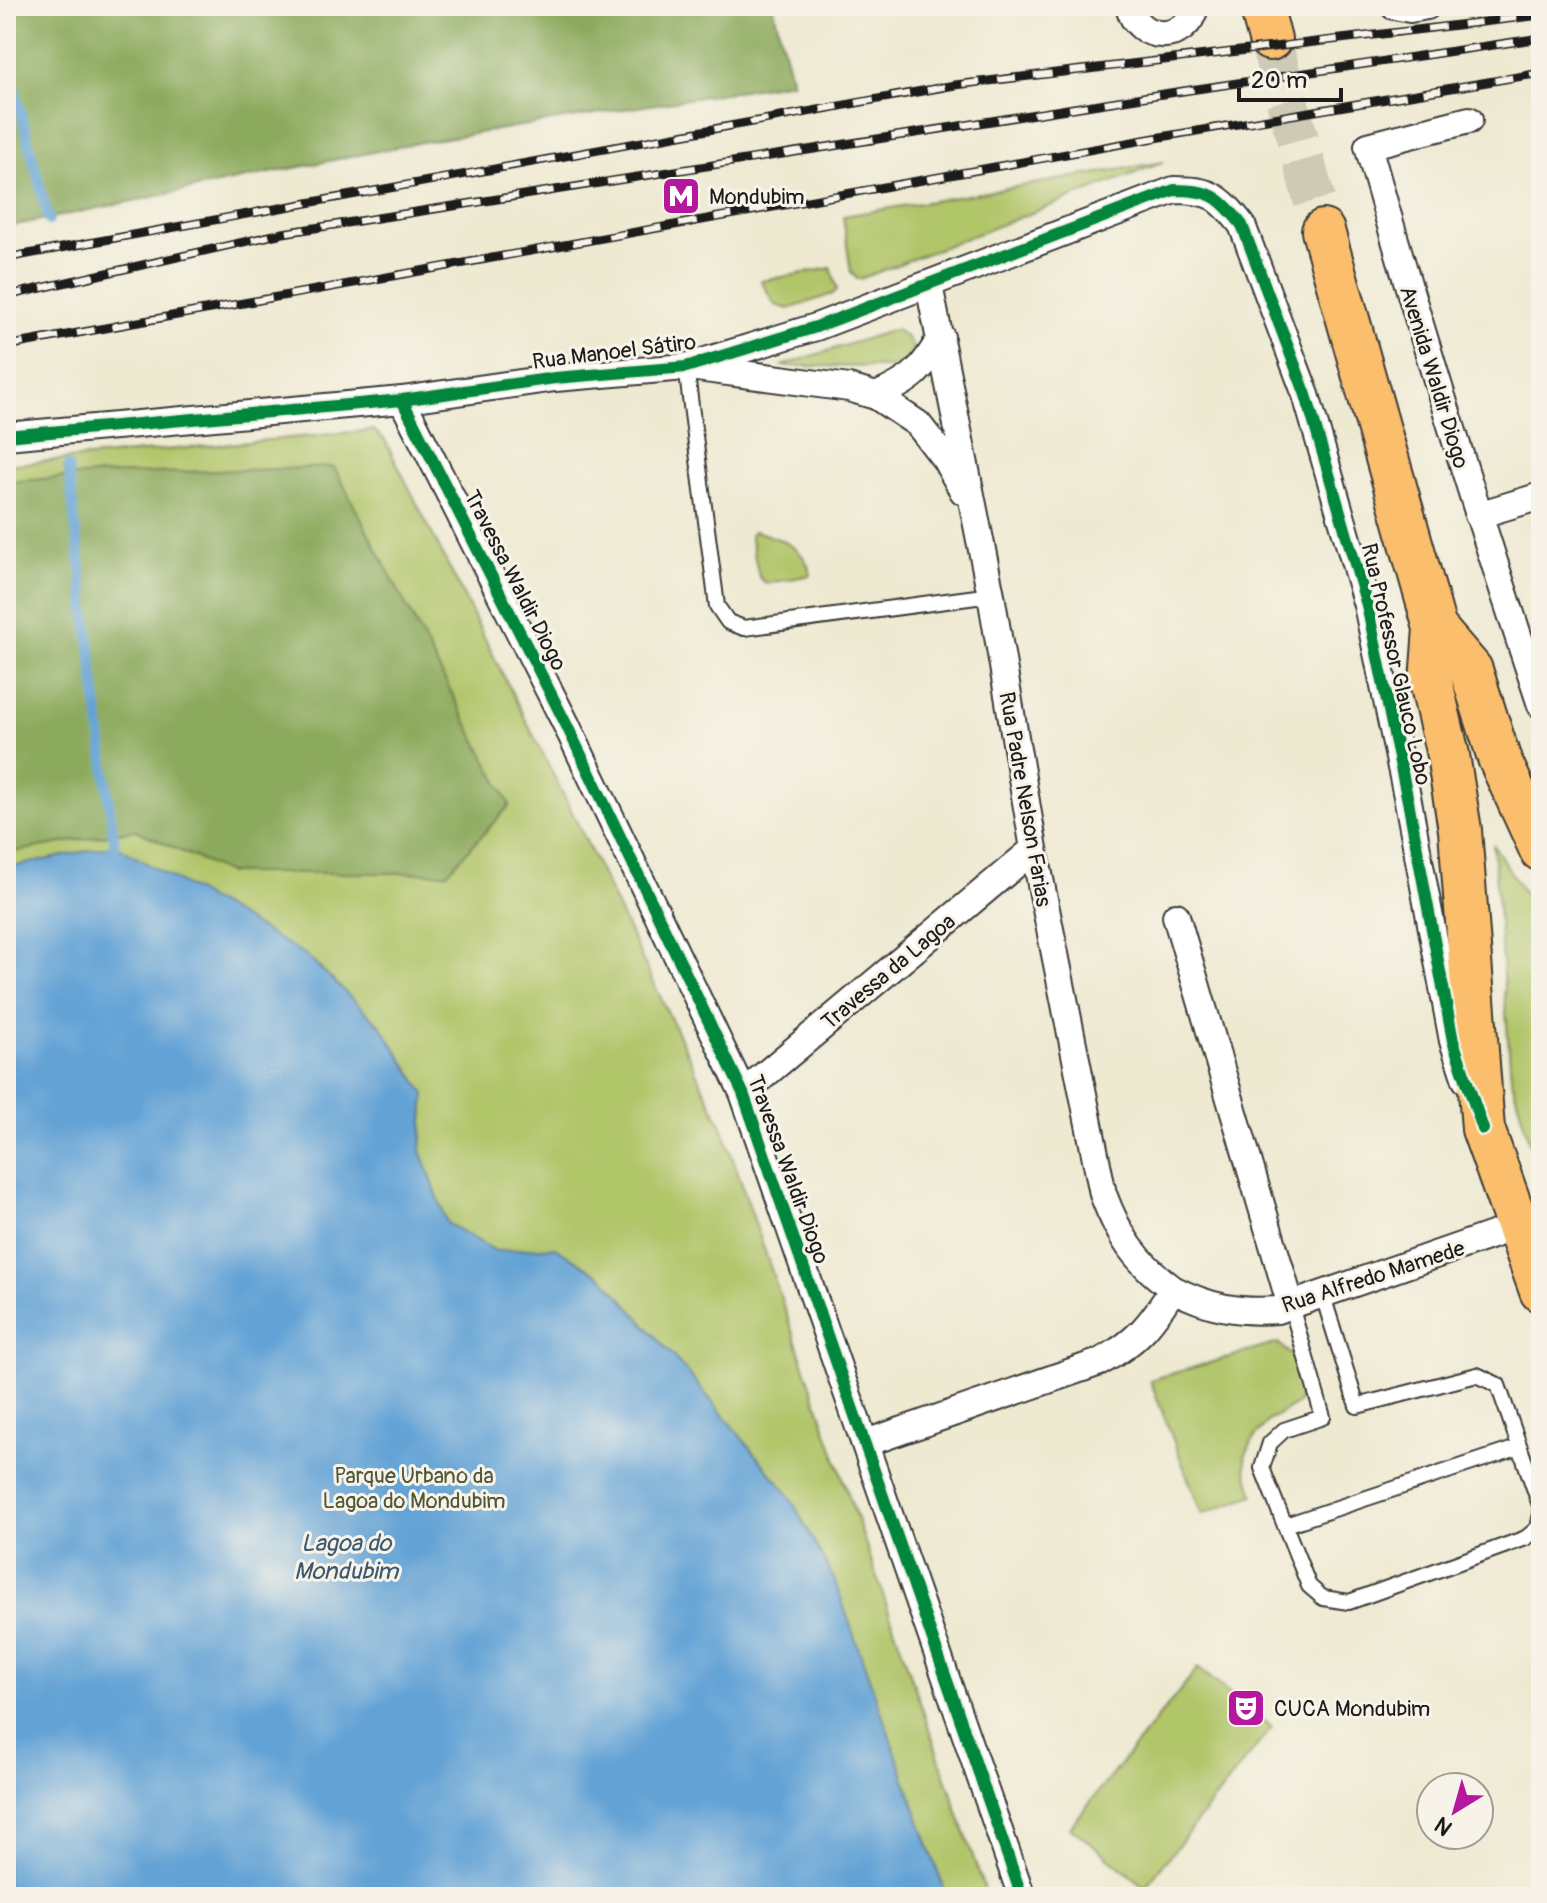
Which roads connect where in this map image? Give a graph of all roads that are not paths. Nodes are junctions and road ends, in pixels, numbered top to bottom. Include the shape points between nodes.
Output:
1 (1129, 6) edge
2 (1195, 6) edge
3 (1394, 6) edge
4 (1427, 6) edge
5 (1469, 120) dead end
6 (1200, 190) joint
7 (1323, 231) tunnel mouth
8 (929, 285) junction
9 (941, 337) junction
10 (686, 367) junction
11 (876, 396) junction
12 (402, 400) junction
13 (6, 436) edge
14 (1541, 496) edge
15 (974, 509) junction
16 (1478, 515) junction
17 (991, 595) junction
18 (1435, 628) junction
19 (1541, 705) edge
20 (1034, 849) junction
21 (1541, 850) edge
22 (1176, 916) dead end
23 (743, 1093) junction
24 (1483, 1129) junction
25 (1530, 1223) edge
26 (1539, 1279) edge
27 (1173, 1289) junction
28 (1323, 1296) junction
29 (1291, 1306) junction
30 (866, 1443) junction
31 (1520, 1447) junction
32 (1541, 1511) edge
33 (1286, 1525) junction
34 (1022, 1897) edge

1 - 2 street via 1142,29 1164,36 1183,28
3 - 4 street
5 - 16 street, Avenida Waldir Diogo via 1368,146
6 - 8 street, Rua Manoel Sátiro via 1174,190
6 - 24 street, Rua Professor Glauco Lobo via 1225,203 1242,225 1306,395 1367,605 1453,1041
7 - 18 main road, Rua Professor Glauco Lobo
8 - 9 street, Rua Padre Nelson Farias
8 - 10 street, Rua Manoel Sátiro
9 - 11 street via 920,371
9 - 15 street, Rua Padre Nelson Farias
10 - 11 street, Rua Manoel Sátiro
10 - 12 street, Rua Manoel Sátiro via 555,378
10 - 17 lane via 717,606 728,622 744,628
11 - 15 street, Rua Manoel Sátiro via 918,424
12 - 13 street, Rua Manoel Sátiro
12 - 23 street, Travessa Waldir Diogo via 566,724
14 - 16 street
15 - 17 street, Rua Padre Nelson Farias
16 - 19 street, Avenida Waldir Diogo
17 - 20 street, Rua Padre Nelson Farias
18 - 21 main road, Rua Professor Glauco Lobo via 1471,670 1499,758
18 - 24 main road, Rua Professor Glauco Lobo via 1431,682 1460,830
20 - 23 street, Travessa da Lagoa
20 - 27 street, Rua Padre Nelson Farias via 1103,1194 1130,1249
22 - 29 street
23 - 30 street, Travessa Waldir Diogo
24 - 25 main road, Rua Professor Glauco Lobo
25 - 26 main road, Rua Professor Glauco Lobo
25 - 28 street, Rua Alfredo Mamede
27 - 29 street, Rua Alfredo Mamede via 1224,1309 1249,1312
27 - 30 street via 1142,1335 1100,1362
28 - 29 street, Rua Alfredo Mamede
28 - 31 lane via 1357,1406 1477,1375 1498,1385
29 - 33 lane via 1323,1417 1284,1430 1265,1455 1262,1468
30 - 34 street, Travessa Waldir Diogo
31 - 32 lane
31 - 33 lane
32 - 33 lane via 1541,1524 1526,1538 1349,1602 1323,1598 1309,1586

